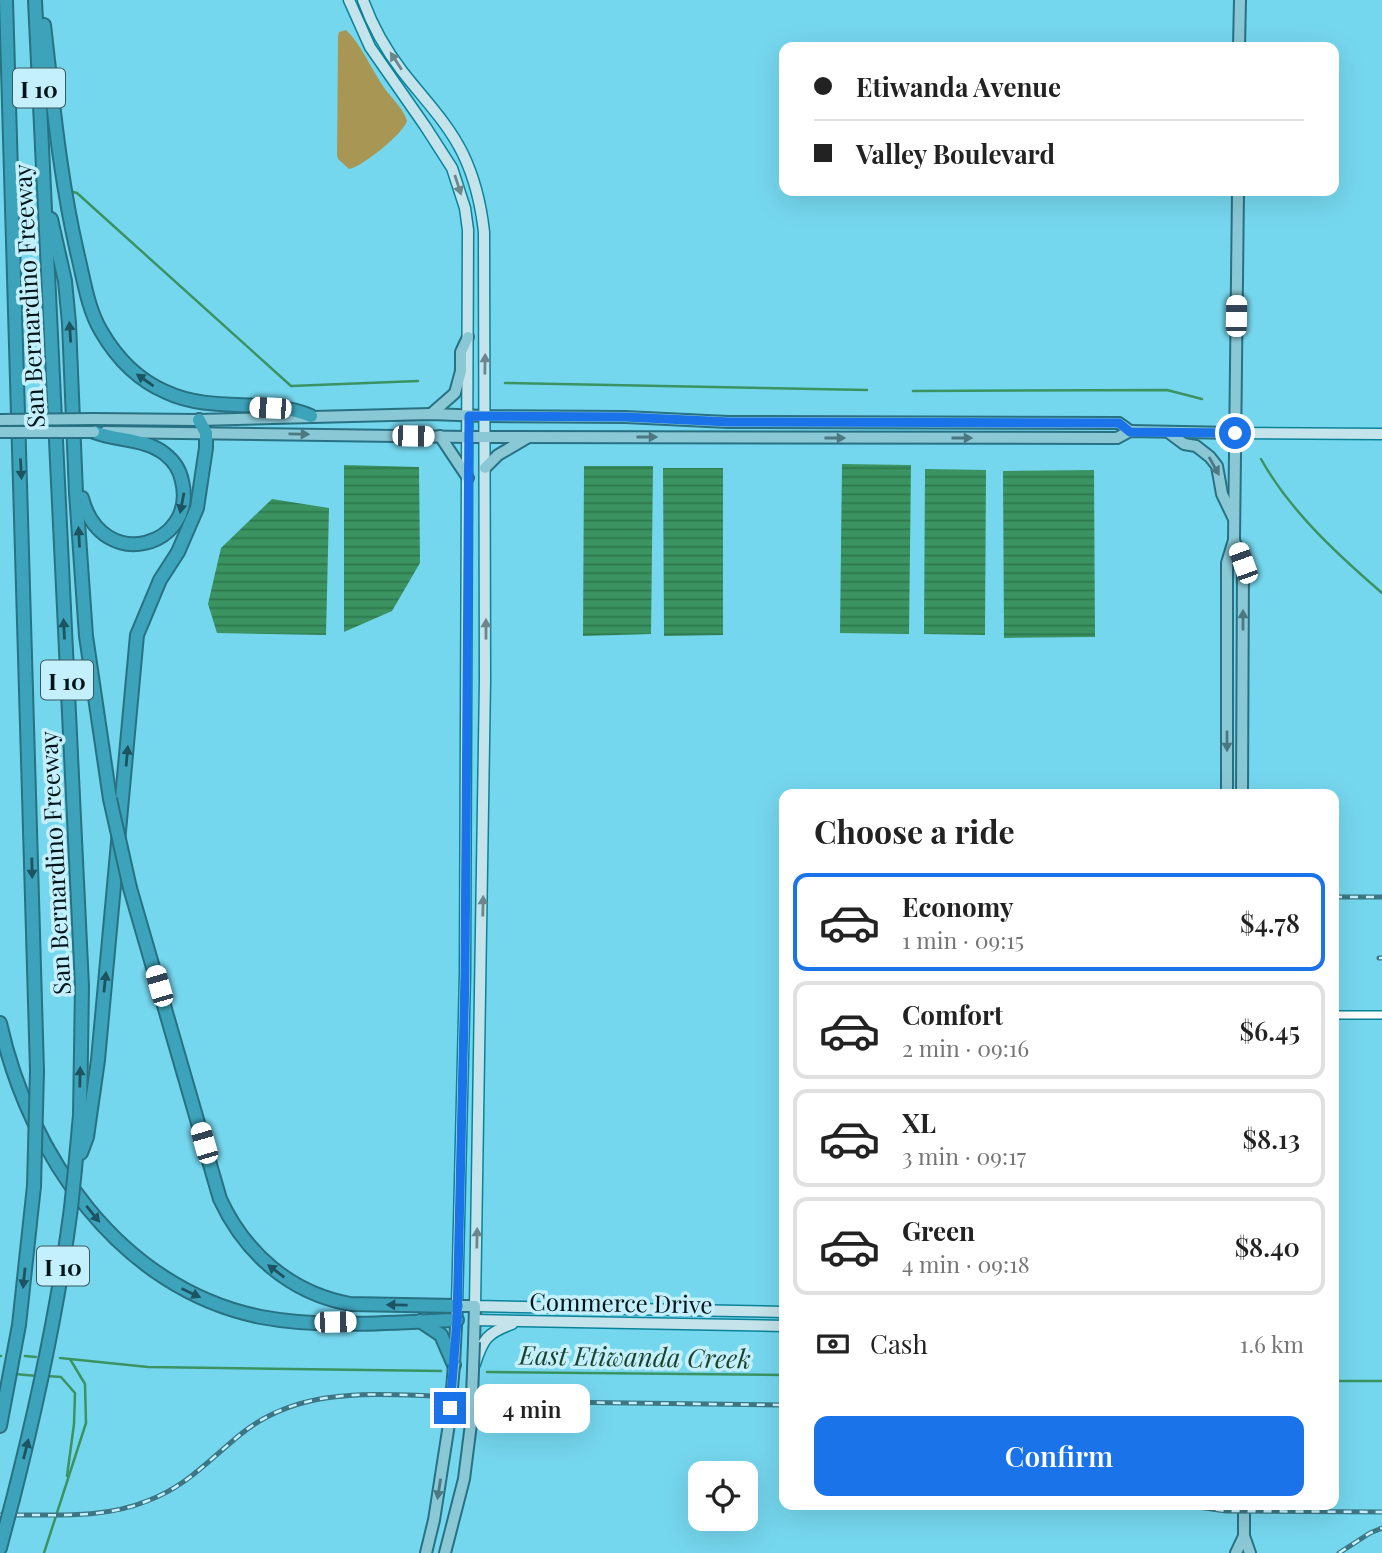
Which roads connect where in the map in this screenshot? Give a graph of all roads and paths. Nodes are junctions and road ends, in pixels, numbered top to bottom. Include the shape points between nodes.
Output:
1 (6, 0) edge
2 (35, 0) edge
3 (41, 0) edge
4 (349, 0) edge
5 (363, 0) edge
6 (1240, 0) edge
7 (1239, 42) edge
8 (44, 190) junction
9 (1238, 196) edge
10 (469, 251) junction
11 (486, 311) junction
12 (468, 337) junction
13 (430, 414) junction
14 (311, 416) junction
15 (469, 416) junction
16 (484, 416) junction
17 (0, 420) edge
18 (199, 420) junction
19 (93, 426) junction
20 (0, 432) edge
21 (1130, 432) junction
22 (1168, 432) junction
23 (206, 433) junction
24 (1235, 433) junction
25 (1382, 434) edge
26 (440, 436) junction
27 (485, 436) junction
28 (468, 437) junction
29 (530, 437) junction
30 (76, 460) junction
31 (485, 468) junction
32 (468, 478) junction
33 (1235, 521) junction
34 (1234, 540) junction
35 (1227, 789) edge
36 (1242, 789) edge
37 (1339, 1014) edge
38 (1382, 1015) edge
39 (0, 1023) edge
40 (75, 1170) junction
41 (457, 1306) junction
42 (475, 1306) junction
43 (755, 1312) junction
44 (779, 1312) edge
45 (457, 1320) junction
46 (475, 1320) junction
47 (420, 1321) junction
48 (519, 1321) junction
49 (679, 1324) junction
50 (779, 1326) edge
51 (450, 1341) junction
52 (479, 1342) junction
53 (454, 1365) joint
54 (0, 1426) edge
55 (1244, 1510) edge
56 (1244, 1536) junction
57 (0, 1548) edge
58 (426, 1553) edge
59 (445, 1553) edge
60 (1236, 1553) edge
61 (1250, 1553) edge

1 -> 54 highway, San Bernardino Freeway / I 10, bridge via 37,1071 34,1186 19,1325
2 - 8 highway, San Bernardino Freeway / I 10
14 -> 3 highway via 295,409 221,406 165,392 130,368 110,346 92,309 75,245
4 -> 10 main road via 370,47 452,168 465,208
11 -> 5 main road via 483,217 471,173 449,131 392,56
6 - 7 main road
30 -> 8 highway via 65,281
40 -> 8 highway, San Bernardino Freeway / I 10 via 82,986
9 - 24 main road
10 - 11 main road via 479,257 480,301
10 - 12 main road
16 -> 11 main road
12 - 13 main road via 455,393
12 - 15 main road
13 - 14 main road
13 - 15 main road
14 - 18 main road
15 - 16 main road
15 - 28 main road
16 - 21 main road via 1119,423
16 - 27 main road
17 - 19 main road, bridge
18 - 19 main road
18 - 23 highway
19 - 20 main road, bridge
19 - 23 main road
19 -> 30 highway via 108,438 146,444 172,459 184,487 178,518 148,542 128,544 109,539 90,521
21 - 22 main road
29 -> 21 main road via 1117,438
22 - 24 main road
22 -> 33 main road via 1184,444 1196,446 1217,466 1222,494
23 -> 26 main road
40 -> 23 highway via 87,1137 98,1060 137,635 197,508
24 - 25 main road
24 - 33 main road
26 - 28 main road
26 - 32 main road
27 - 28 main road
27 - 29 main road
27 - 31 main road
28 - 32 main road
29 - 31 main road
41 -> 30 highway, bridge via 350,1304 311,1293 280,1275 245,1243 220,1199 110,799 86,636
42 -> 31 main road
32 - 41 main road via 465,974
33 - 34 main road
34 -> 35 main road via 1227,563
36 -> 34 main road via 1243,563
37 - 38 street
39 -> 47 highway via 22,1098 57,1164 102,1225 164,1279 211,1301 274,1319
57 -> 40 highway, San Bernardino Freeway / I 10, bridge via 39,1399
41 - 42 main road, Commerce Drive
41 - 45 main road
42 - 43 main road, Commerce Drive
42 - 46 main road
43 - 44 main road, Commerce Drive
43 - 49 main road via 747,1318 698,1318
45 - 46 main road, Commerce Drive
45 - 47 highway
45 - 51 main road
46 - 48 main road, Commerce Drive
46 - 52 main road
47 - 51 highway
48 - 49 main road, Commerce Drive
48 - 52 main road
49 - 50 main road, Commerce Drive
51 - 53 highway
52 - 59 main road, bridge via 464,1479
53 -> 58 main road, bridge via 449,1424
55 - 56 main road
56 - 60 main road
56 - 61 main road

